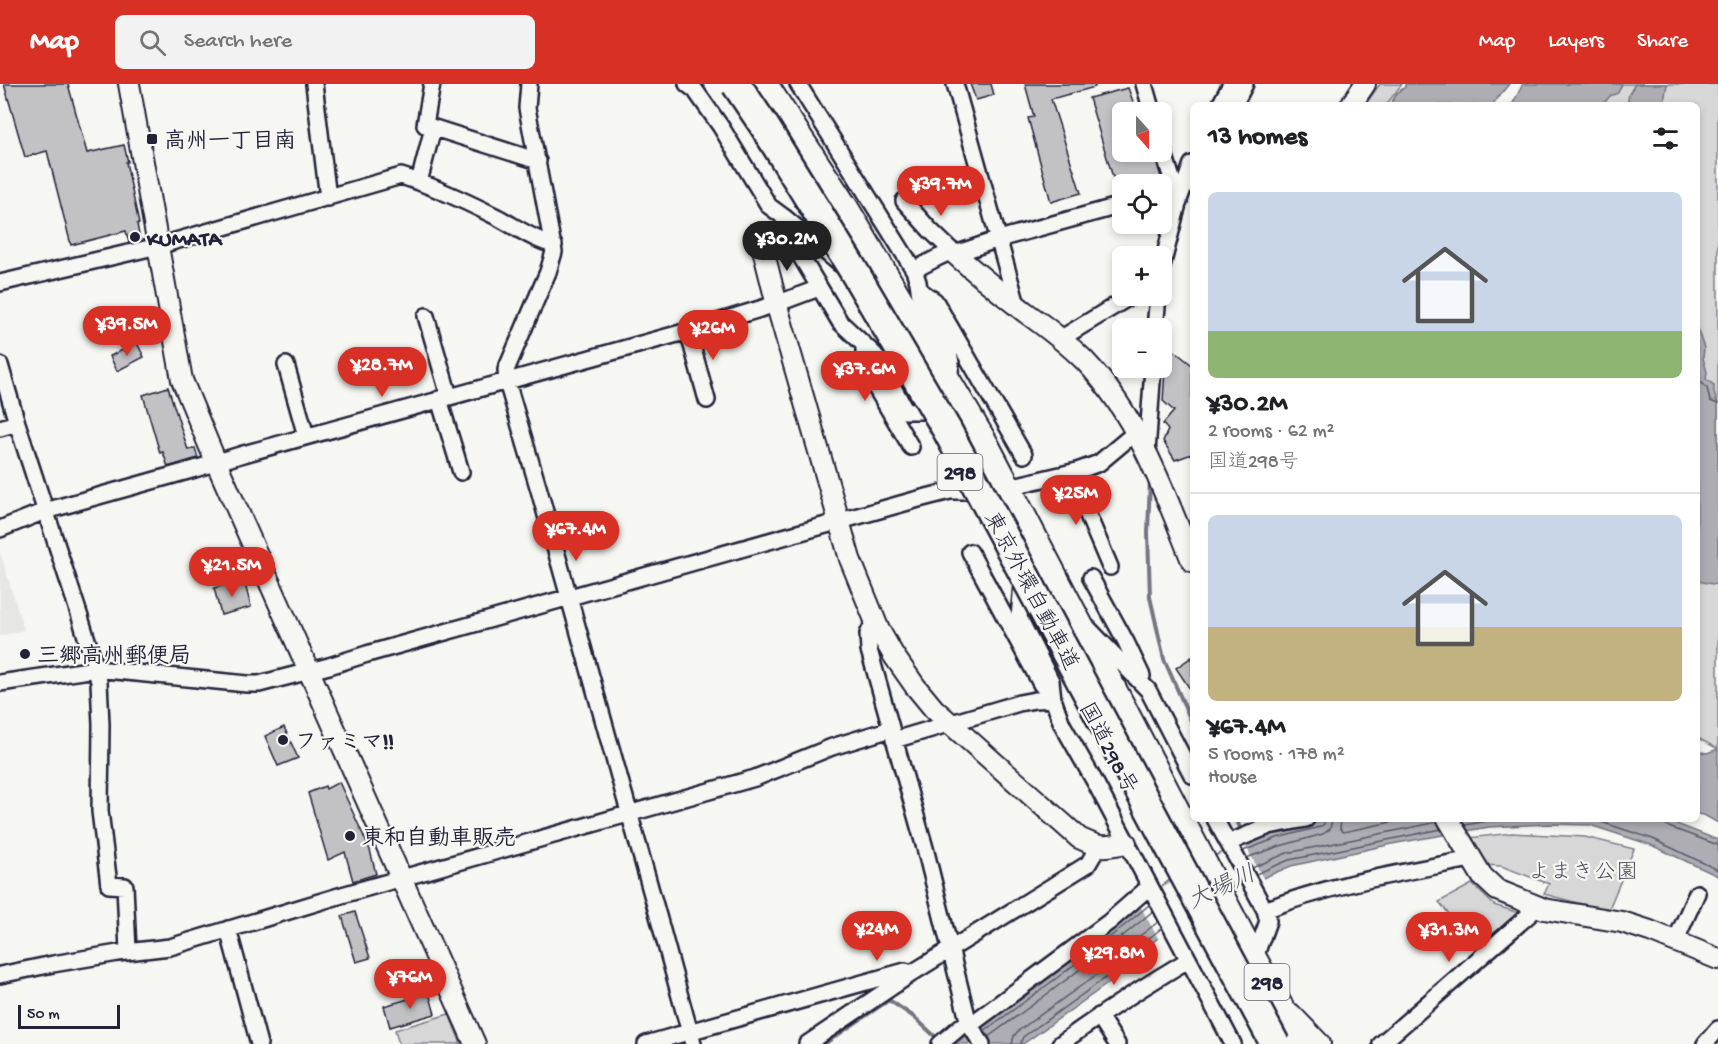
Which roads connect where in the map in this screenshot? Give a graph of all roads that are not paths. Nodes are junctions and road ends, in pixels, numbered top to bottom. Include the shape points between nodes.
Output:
1 (129, 84) edge
2 (314, 84) edge
3 (432, 84) edge
4 (529, 84) edge
5 (725, 84) edge
6 (736, 84) edge
7 (755, 84) edge
8 (764, 84) edge
9 (798, 84) edge
10 (955, 84) edge
11 (1144, 84) edge
12 (1231, 84) edge
13 (1245, 84) edge
14 (1365, 84) edge
15 (692, 86) edge
16 (1149, 102) edge
17 (1222, 102) edge
18 (1236, 102) edge
19 (1353, 102) edge
20 (433, 128) junction
21 (538, 161) junction
22 (1167, 162) edge
23 (1190, 169) edge
24 (419, 182) junction
25 (328, 198) junction
26 (1177, 199) edge
27 (904, 201) dead end
28 (1112, 208) edge
29 (784, 217) junction
30 (999, 239) junction
31 (554, 245) junction
32 (158, 246) junction
33 (1166, 246) edge
34 (763, 249) dead end
35 (954, 253) junction
36 (844, 268) junction
37 (914, 270) junction
38 (0, 283) edge
39 (819, 288) junction
40 (920, 290) junction
41 (776, 304) junction
42 (1017, 305) junction
43 (1114, 306) edge
44 (426, 316) dead end
45 (688, 331) junction
46 (1060, 339) junction
47 (864, 344) junction
48 (0, 365) edge
49 (286, 365) dead end
50 (1152, 378) edge
51 (507, 382) junction
52 (949, 383) junction
53 (444, 398) junction
54 (707, 400) dead end
55 (926, 411) junction
56 (17, 423) junction
57 (0, 428) edge
58 (1136, 432) junction
59 (306, 436) junction
60 (911, 447) dead end
61 (1147, 452) junction
62 (1024, 455) dead end
63 (216, 462) junction
64 (461, 472) dead end
65 (1070, 473) junction
66 (1009, 487) junction
67 (970, 491) junction
68 (45, 511) junction
69 (839, 521) junction
70 (0, 529) edge
71 (970, 552) dead end
72 (1190, 556) edge
73 (1110, 567) dead end
74 (1091, 578) dead end
75 (1022, 584) junction
76 (568, 597) junction
77 (1076, 616) junction
78 (875, 620) junction
79 (96, 669) junction
80 (310, 670) junction
81 (0, 683) edge
82 (1148, 690) junction
83 (1053, 699) junction
84 (949, 723) junction
85 (892, 734) junction
86 (1190, 771) edge
87 (630, 814) junction
88 (1217, 822) edge
89 (1290, 822) edge
90 (1450, 822) edge
91 (1126, 843) junction
92 (1228, 843) junction
93 (1098, 847) junction
94 (1467, 852) junction
95 (402, 878) junction
96 (1149, 887) junction
97 (1697, 892) dead end
98 (1538, 907) junction
99 (1265, 910) junction
100 (228, 929) junction
101 (1675, 942) junction
102 (951, 948) junction
103 (128, 951) junction
104 (1185, 954) junction
105 (1718, 959) edge
106 (1254, 960) junction
107 (912, 973) junction
108 (0, 975) edge
109 (1269, 986) junction
110 (1099, 1016) junction
111 (970, 1027) junction
112 (1718, 1029) edge
113 (691, 1038) edge
114 (259, 1044) edge
115 (475, 1044) edge
116 (646, 1044) edge
117 (807, 1044) edge
118 (940, 1044) edge
119 (982, 1044) edge
120 (1060, 1044) edge
121 (1117, 1044) edge
122 (1233, 1044) edge
123 (1267, 1044) edge
124 (1275, 1044) edge
125 (1292, 1044) edge
126 (1300, 1044) edge
127 (1320, 1044) edge
128 (1381, 1044) edge
129 (1705, 1044) edge

1 - 32 street
2 - 25 street
3 - 20 street via 425,125
4 - 21 street via 527,108
5 - 36 highway, 国道298号 / 298
6 - 124 highway, 東京外環自動車道, bridge via 852,268 947,430
7 - 125 highway, 東京外環自動車道 via 867,259 956,416
8 - 52 highway, 国道298号 / 298 via 845,208
9 - 37 street
10 - 30 street
11 - 16 street
12 - 17 street
13 - 18 street
14 - 19 street
15 - 29 street via 769,206
20 - 21 street
20 - 24 street
21 - 31 street
22 - 26 street
23 - 26 street
24 - 25 street via 401,176
24 - 31 street
25 - 32 street
26 - 33 street
27 - 35 street
28 - 30 street
29 - 36 street
29 - 39 street via 785,230
30 - 35 street
30 - 42 street
31 - 51 street via 548,272 506,370
32 - 38 street
32 - 63 street via 182,380
34 - 41 street
35 - 37 street
35 - 42 street
36 - 55 highway, 国道298号 / 298
37 - 40 street
39 - 41 street
39 - 47 street via 840,322
40 - 52 street via 921,303 948,348
40 - 62 street via 935,302
41 - 45 street
41 - 69 street
42 - 46 street
43 - 46 street
44 - 53 street
45 - 51 street
45 - 54 street
46 - 58 street via 1102,381
47 - 55 street via 875,355 906,411
47 - 60 street via 864,368
48 - 56 street
49 - 59 street
50 - 61 street
51 - 53 street
51 - 76 street
52 - 66 highway, 国道298号 / 298
53 - 59 street
53 - 64 street
55 - 67 highway, 国道298号 / 298
56 - 57 street
56 - 68 street
58 - 61 street
58 - 65 street via 1099,463
59 - 63 street
61 - 72 street
63 - 68 street
63 - 80 street
65 - 66 street
65 - 73 street
66 - 67 street
66 - 77 highway, 国道298号 / 298
67 - 69 street via 950,491
67 - 75 highway, 国道298号 / 298
68 - 70 street
68 - 79 street
69 - 76 street
69 - 78 street
71 - 83 street via 1041,684
74 - 82 street
75 - 83 street via 1019,618 1051,681
75 - 123 highway, 国道298号 / 298
76 - 80 street
76 - 87 street
77 - 82 street
77 - 106 highway, 国道298号 / 298
78 - 84 street via 915,686
78 - 85 street via 868,634 869,650
79 - 80 street via 247,684
79 - 81 street
79 - 103 street via 101,724 101,824 109,885 125,886
80 - 95 street
82 - 86 street
83 - 84 street via 1019,703
83 - 91 street via 1062,724
84 - 85 street
84 - 93 street via 1079,838
85 - 87 street via 832,747 755,778
85 - 102 street
87 - 95 street
87 - 113 street
88 - 92 street
89 - 92 street
90 - 94 street
91 - 93 street
91 - 96 street
92 - 99 street
93 - 102 street via 1088,864
94 - 98 street via 1482,876 1497,890
94 - 99 street via 1315,892
95 - 100 street
95 - 115 street
96 - 104 street
96 - 111 street
97 - 101 street
98 - 101 street via 1622,922
98 - 128 street
99 - 106 street via 1268,921
100 - 103 street via 170,947
100 - 114 street
101 - 105 street
102 - 107 street
102 - 111 street
103 - 108 street
104 - 110 street
104 - 122 street
106 - 109 highway, 国道298号 / 298
107 - 113 street via 905,971
107 - 117 street
109 - 126 highway, 国道298号 / 298
109 - 127 street
110 - 120 street
110 - 121 street
111 - 118 street via 960,1028
111 - 119 street
112 - 129 street
113 - 116 street

